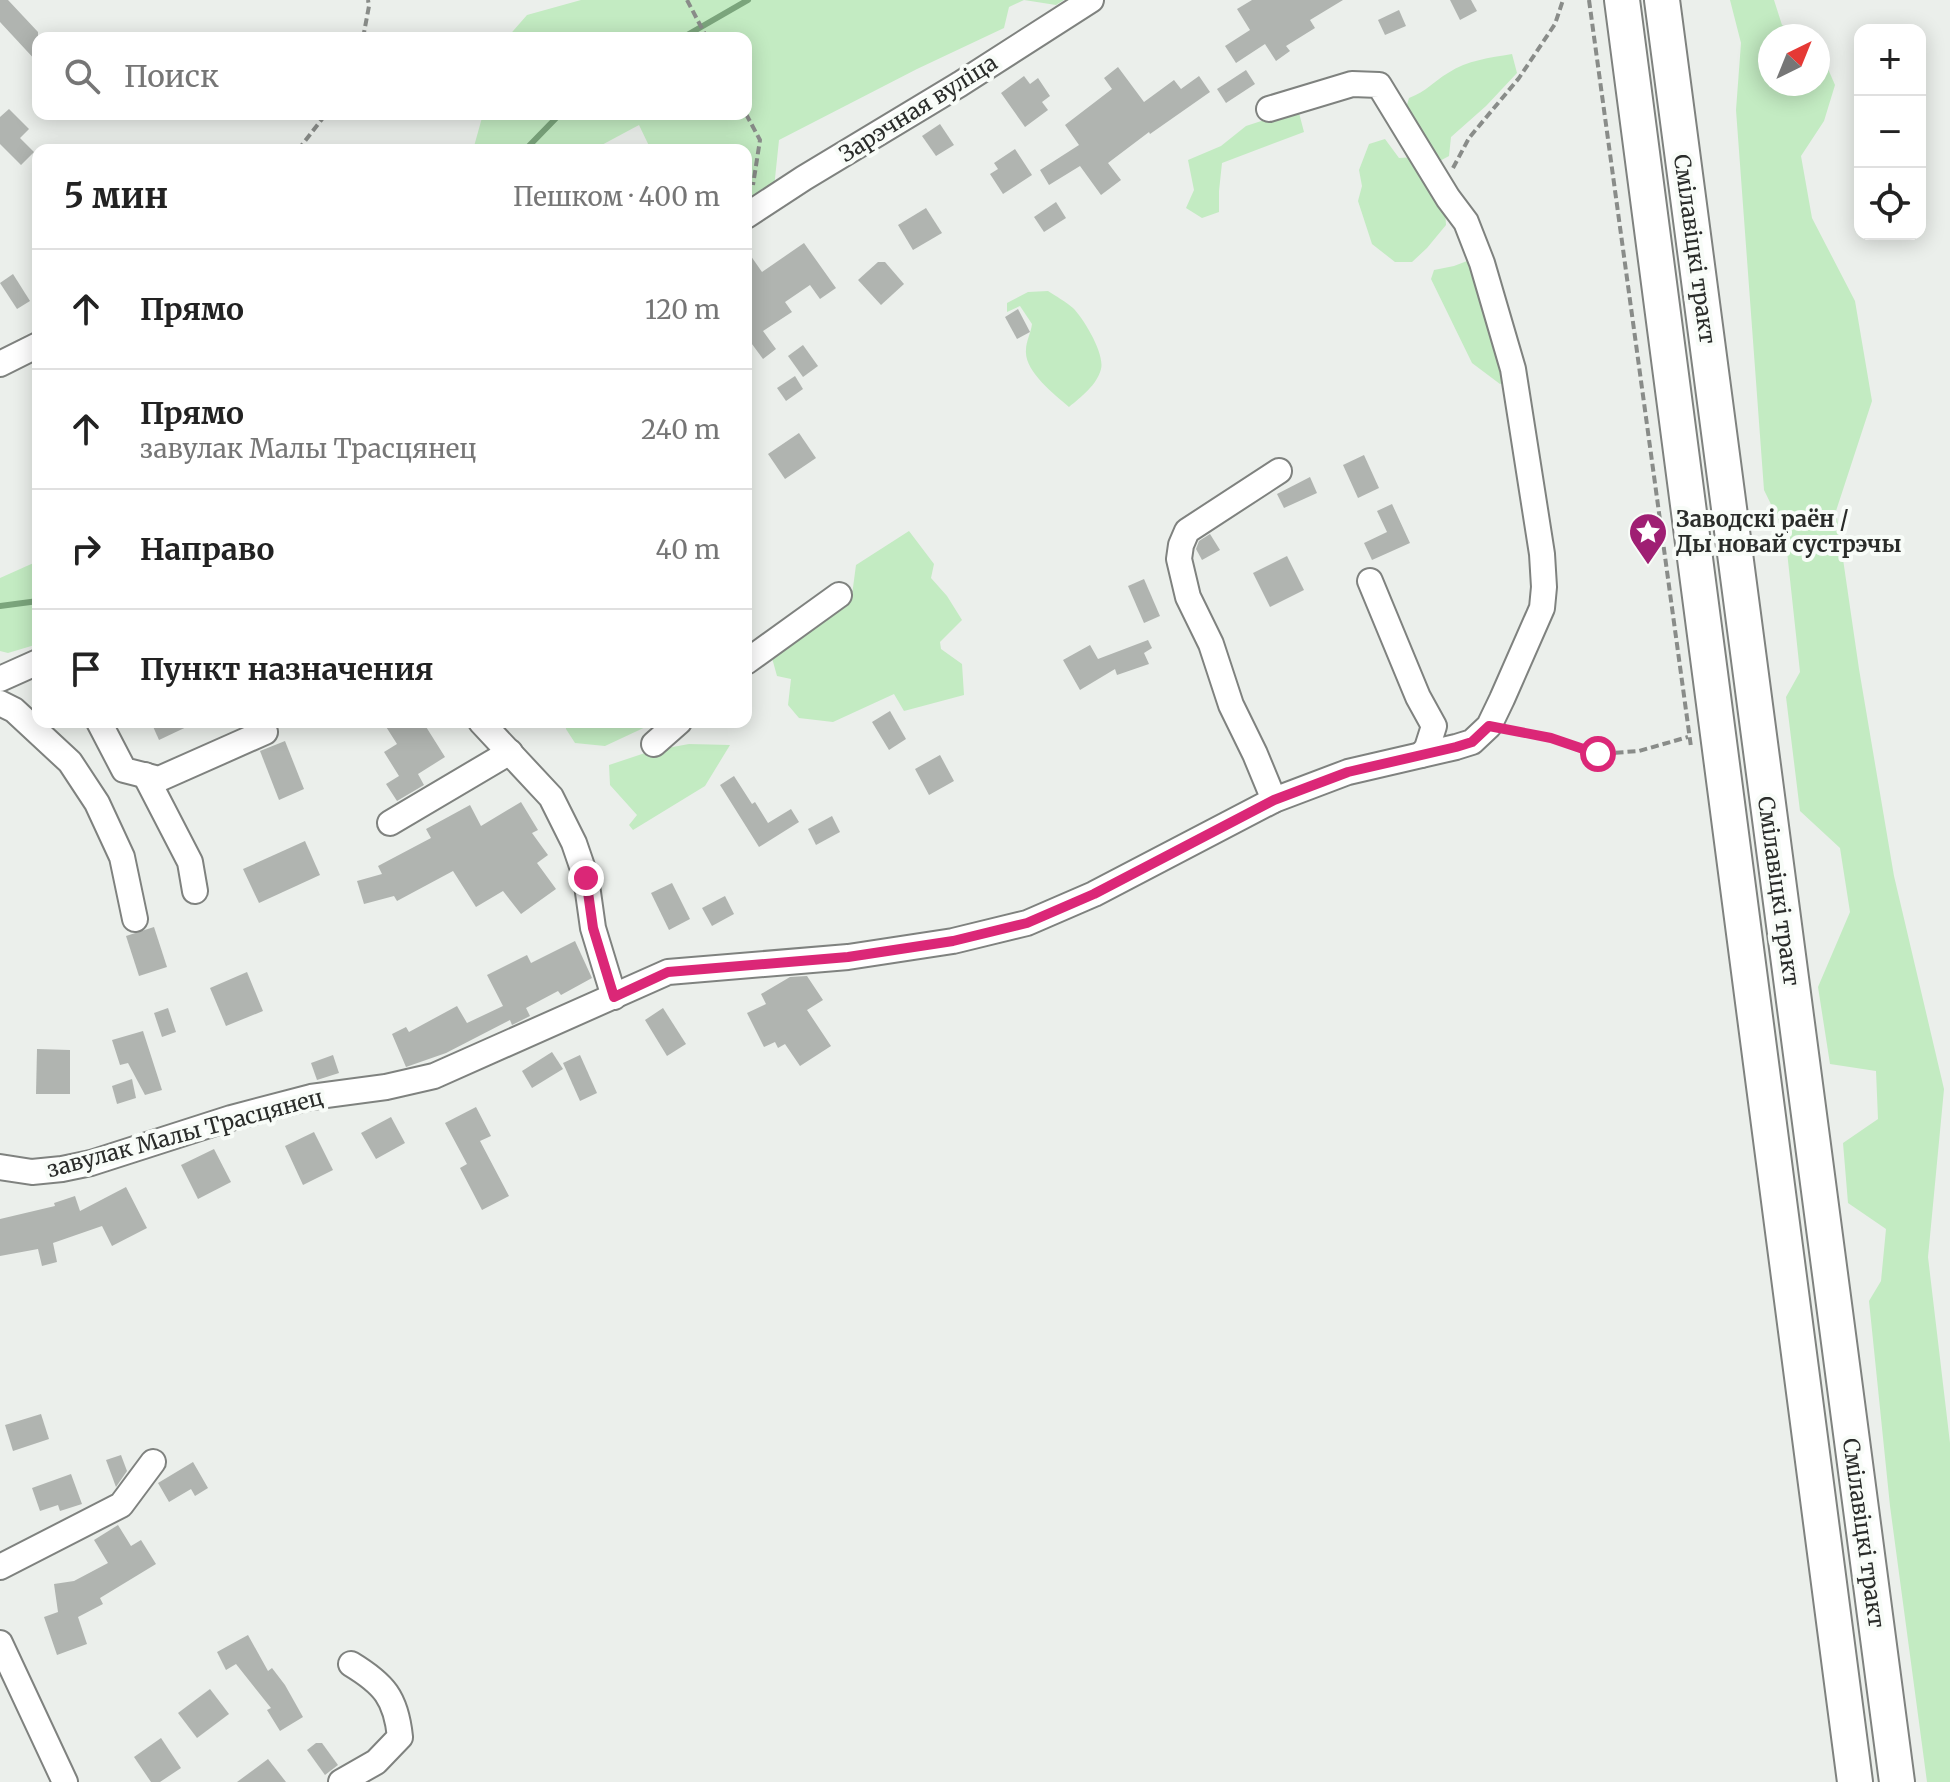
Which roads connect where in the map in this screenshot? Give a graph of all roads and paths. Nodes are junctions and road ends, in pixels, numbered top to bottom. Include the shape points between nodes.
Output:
1 (376, 0) edge
2 (687, 0) edge
3 (1091, 0) edge
4 (1563, 0) edge
5 (1622, 0) edge
6 (1662, 0) edge
7 (369, 3) edge
8 (364, 32) edge
9 (704, 32) edge
10 (1269, 109) dead end
11 (321, 120) edge
12 (749, 120) edge
13 (303, 144) edge
14 (752, 189) edge
15 (1448, 198) junction
16 (752, 211) edge
17 (32, 348) edge
18 (0, 364) edge
19 (1279, 471) dead end
20 (1370, 581) dead end
21 (839, 595) dead end
22 (752, 658) edge
23 (32, 665) edge
24 (0, 679) edge
25 (0, 703) edge
26 (1489, 726) junction
27 (32, 727) edge
28 (33, 728) edge
29 (103, 728) edge
30 (487, 728) edge
31 (672, 728) edge
32 (265, 732) dead end
33 (1689, 736) dead end
34 (654, 744) dead end
35 (510, 752) junction
36 (1421, 755) junction
37 (74, 769) junction
38 (135, 772) junction
39 (1274, 800) junction
40 (390, 823) dead end
41 (195, 891) dead end
42 (135, 919) dead end
43 (614, 997) junction
44 (0, 1167) edge
45 (153, 1462) dead end
46 (0, 1567) edge
47 (0, 1643) edge
48 (351, 1664) dead end
49 (65, 1782) edge
50 (341, 1782) edge
51 (1855, 1782) edge
52 (1897, 1782) edge

1 - 7 path
2 - 9 path
3 - 16 street, Зарэчная вуліца
4 - 15 path via 1555,24 1519,78 1469,138 1450,175
5 - 51 highway, Смілавіцкі тракт
6 - 52 highway, Смілавіцкі тракт
7 - 8 path
10 - 15 street via 1352,84 1379,85
11 - 13 path
12 - 14 path via 760,140
15 - 26 street via 1466,222 1482,263 1513,369 1542,554 1542,608
17 - 18 street
19 - 39 street via 1187,531 1179,559 1188,597
20 - 36 street via 1434,726
21 - 22 street
23 - 24 street
25 - 27 street
26 - 33 path via 1598,754 1639,751
26 - 36 street, завулак Малы Трасцянец via 1472,742
28 - 37 street
29 - 38 street
30 - 35 street
31 - 34 street
32 - 38 street via 159,779
35 - 40 street
35 - 43 street via 551,797 574,843
36 - 39 street, завулак Малы Трасцянец via 1348,772
37 - 38 street
37 - 42 street via 122,857
38 - 41 street via 190,862
39 - 43 street, завулак Малы Трасцянец via 1027,923 848,957 668,972
43 - 44 street, завулак Малы Трасцянец via 413,1082 311,1097 62,1169
45 - 46 street via 121,1505
47 - 49 street
48 - 50 street via 383,1687 398,1714 400,1737 376,1762

